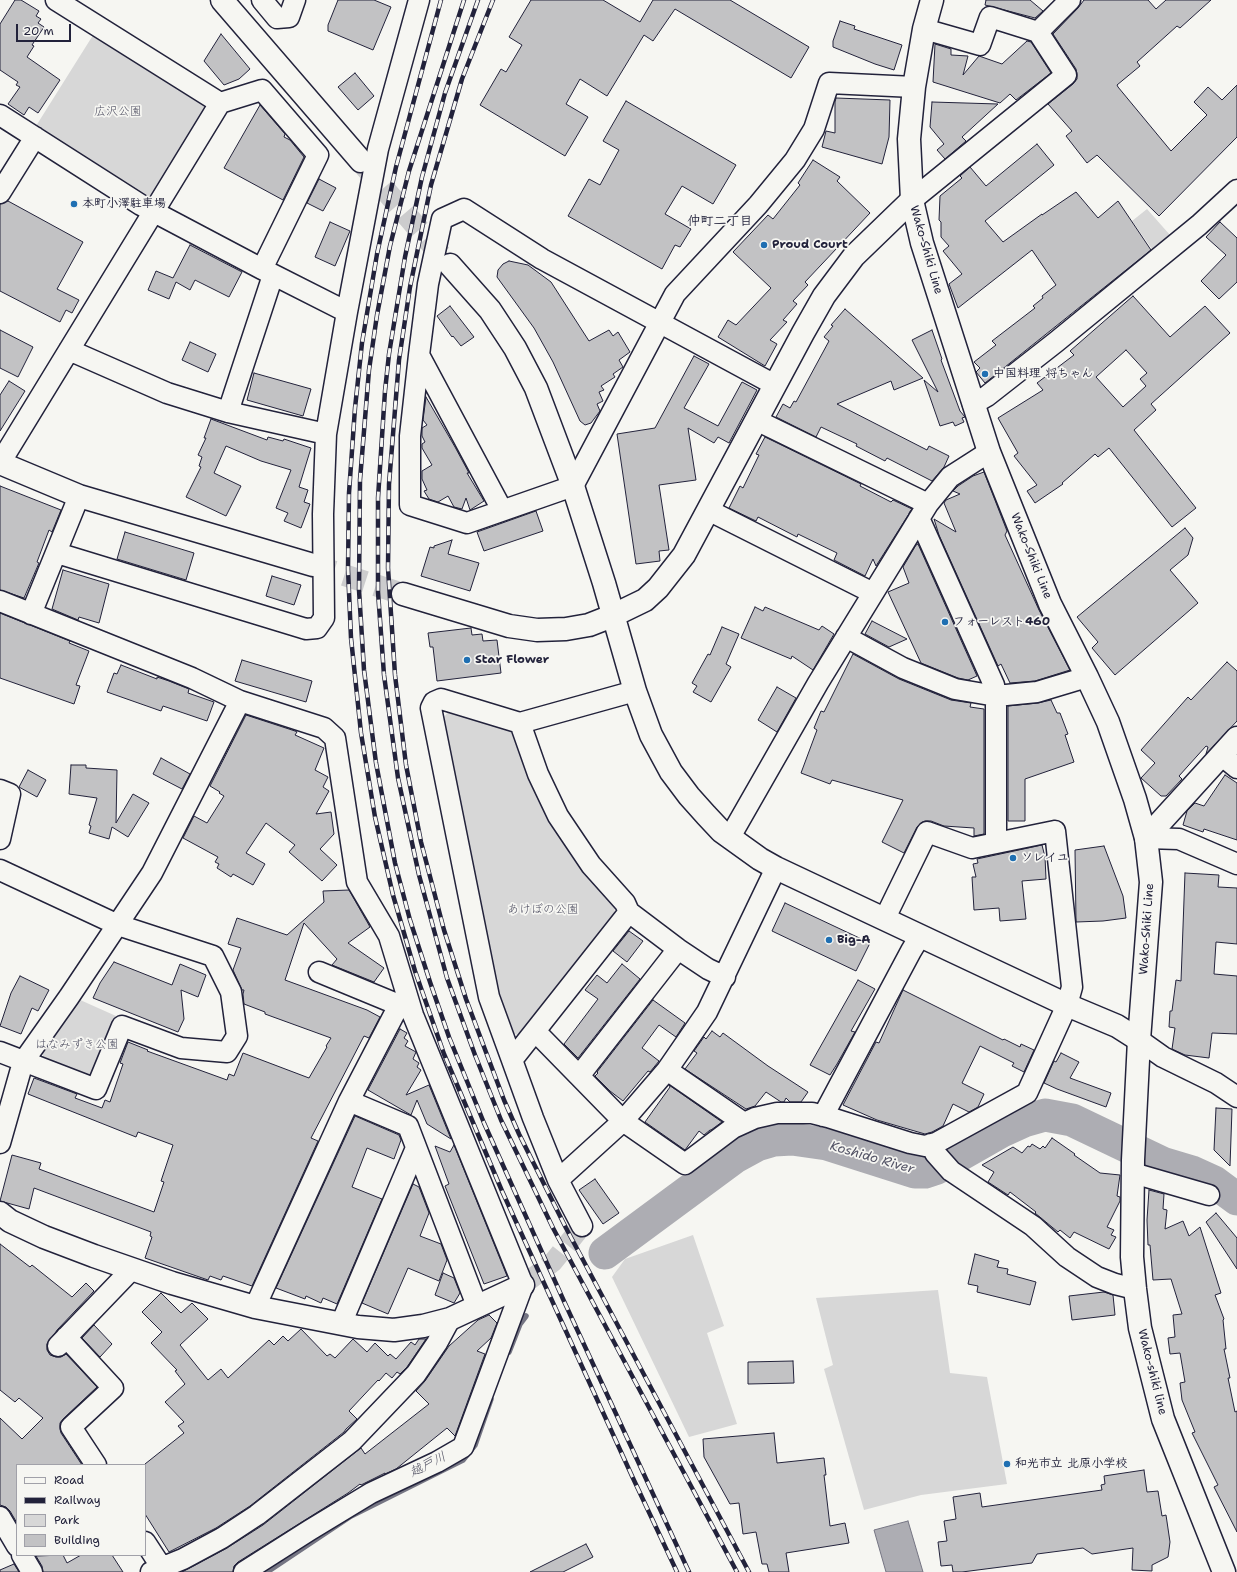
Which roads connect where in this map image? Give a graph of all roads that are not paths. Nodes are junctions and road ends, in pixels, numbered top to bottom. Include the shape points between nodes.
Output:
1 (56, 0) edge
2 (222, 0) edge
3 (262, 0) edge
4 (295, 0) edge
5 (419, 0) edge
6 (932, 0) edge
7 (1070, 0) edge
8 (924, 29) junction
9 (1038, 32) junction
10 (914, 87) junction
11 (220, 103) junction
12 (0, 115) edge
13 (35, 137) junction
14 (361, 161) tunnel mouth
15 (1237, 190) edge
16 (0, 193) edge
17 (912, 200) junction
18 (154, 212) junction
19 (450, 265) tunnel mouth
20 (268, 272) junction
21 (347, 312) junction
22 (660, 322) junction
23 (69, 350) junction
24 (419, 355) junction
25 (775, 385) junction
26 (973, 404) junction
27 (228, 412) junction
28 (756, 420) junction
29 (326, 434) junction
30 (989, 452) junction
31 (0, 463) edge
32 (573, 486) junction
33 (79, 496) junction
34 (502, 510) junction
35 (708, 510) junction
36 (923, 511) junction
37 (57, 552) junction
38 (313, 565) tunnel mouth
39 (873, 593) junction
40 (403, 594) tunnel mouth
41 (0, 601) edge
42 (31, 614) junction
43 (612, 616) junction
44 (846, 637) junction
45 (1087, 677) junction
46 (635, 691) junction
47 (996, 696) junction
48 (240, 700) junction
49 (520, 723) junction
50 (1237, 738) edge
51 (1229, 761) edge
52 (0, 790) edge
53 (730, 837) junction
54 (1146, 838) junction
55 (0, 840) edge
56 (996, 842) junction
57 (1237, 864) edge
58 (776, 868) junction
59 (0, 870) edge
60 (629, 912) junction
61 (885, 918) junction
62 (118, 925) junction
63 (920, 936) junction
64 (678, 949) junction
65 (318, 972) dead end
66 (725, 977) junction
67 (404, 1002) junction
68 (1067, 1005) junction
69 (535, 1031) junction
70 (1139, 1040) junction
71 (0, 1052) edge
72 (512, 1060) junction
73 (24, 1062) junction
74 (667, 1070) junction
75 (579, 1076) junction
76 (1237, 1097) edge
77 (349, 1101) junction
78 (823, 1116) junction
79 (623, 1121) junction
80 (744, 1123) junction
81 (0, 1143) edge
82 (416, 1148) junction
83 (940, 1158) junction
84 (1133, 1167) junction
85 (558, 1180) junction
86 (1209, 1195) dead end
87 (0, 1213) edge
88 (582, 1226) dead end
89 (132, 1269) junction
90 (523, 1285) junction
91 (1134, 1289) junction
92 (477, 1306) junction
93 (255, 1307) junction
94 (450, 1319) junction
95 (342, 1324) junction
96 (95, 1464) edge
97 (0, 1516) edge
98 (146, 1545) edge
99 (13, 1548) edge
100 (19, 1556) edge
101 (156, 1570) edge
102 (32, 1572) edge
103 (244, 1572) edge
104 (1224, 1572) edge

1 - 11 street
2 - 14 street
3 - 4 street via 277,18 289,17
5 - 21 street via 378,149
6 - 8 street, Wako-Shiki Line
7 - 9 street
8 - 9 street via 980,45 990,18
8 - 10 street, Wako-Shiki Line
9 - 17 street via 1066,75
10 - 17 street, Wako-Shiki Line via 909,139
10 - 22 street via 829,83 814,129 795,160 758,205 675,294
11 - 18 street
11 - 20 street via 262,90 318,155
12 - 13 street
13 - 16 street
13 - 18 street
15 - 26 street via 1199,226 1068,333
17 - 25 street via 854,256 824,296
17 - 26 street, Wako-Shiki Line via 922,243
18 - 20 street
18 - 23 street
19 - 32 street via 490,310 515,348 536,388
20 - 21 street
20 - 27 street
21 - 29 street
22 - 24 street via 542,260 464,209 442,220 428,284
22 - 25 street
22 - 32 street
23 - 27 street via 168,393
23 - 31 street
24 - 34 street
24 - 34 street via 410,436 410,505 468,523
25 - 28 street
26 - 30 street, Wako-Shiki Line
27 - 29 street
28 - 35 street
28 - 36 street
29 - 37 street via 323,514 324,618 317,628 306,629
30 - 36 street via 950,477
30 - 45 street, Wako-Shiki Line via 1050,604
31 - 33 street
32 - 34 street
32 - 43 street
33 - 37 street
33 - 38 street
35 - 39 street
35 - 43 street via 684,556 658,588 645,600
36 - 39 street
36 - 47 street
37 - 42 street
39 - 44 street
40 - 43 street via 509,626 537,630 589,625
41 - 42 street
42 - 48 street via 192,678
43 - 46 street
44 - 47 street via 904,668 955,689
44 - 53 street
45 - 47 street via 1037,692
45 - 54 street, Wako-Shiki Line via 1108,722
46 - 49 street
46 - 53 street via 652,736 671,772 706,815
47 - 56 street
48 - 62 street via 152,873
48 - 67 street via 324,728 334,738 357,882 389,936
49 - 60 street via 538,774 558,816 591,865 625,903
49 - 72 street via 441,699 434,702 431,708 489,997
50 - 51 street
51 - 54 street
52 - 55 street via 10,794
53 - 58 street
54 - 57 street via 1179,840
54 - 70 street, Wako-Shiki Line via 1151,882
56 - 61 street via 972,848 927,832
56 - 68 street via 1056,831 1072,987
58 - 61 street
58 - 66 street
59 - 62 street
60 - 64 street
60 - 69 street
61 - 63 street
62 - 73 street
62 - 73 street via 213,956 231,992 236,1036 227,1052 181,1048 122,1026 96,1088
63 - 68 street
63 - 78 street
64 - 66 street
64 - 75 street
65 - 67 street
66 - 74 street via 707,1012
67 - 77 street
67 - 90 street via 413,1015
68 - 70 street via 1117,1026
68 - 83 street via 1027,1093 947,1138
69 - 72 street
69 - 75 street
70 - 76 street via 1164,1057 1216,1083
70 - 84 street, Wako-Shiki Line
71 - 73 street
72 - 85 street
73 - 81 street
74 - 79 street
74 - 80 street
75 - 79 street
77 - 82 street via 408,1126
77 - 93 street
78 - 80 street via 812,1113 777,1112
78 - 83 street via 924,1146
79 - 80 street via 685,1164 733,1128
79 - 85 street
82 - 92 street
82 - 95 street
83 - 91 street via 1027,1222 1066,1257 1097,1277
84 - 86 street
84 - 91 street, Wako-shiki line
85 - 88 street
87 - 89 street via 10,1221 44,1237
89 - 93 street
89 - 96 street via 62,1341 113,1388 72,1427
90 - 92 street
90 - 103 street via 463,1447 371,1493
91 - 104 street, Wako-shiki line via 1140,1328 1163,1419
92 - 94 street
93 - 95 street
94 - 95 street via 394,1330
94 - 101 street via 416,1374 352,1441 257,1515 222,1538
97 - 99 street
98 - 101 street
100 - 102 street

